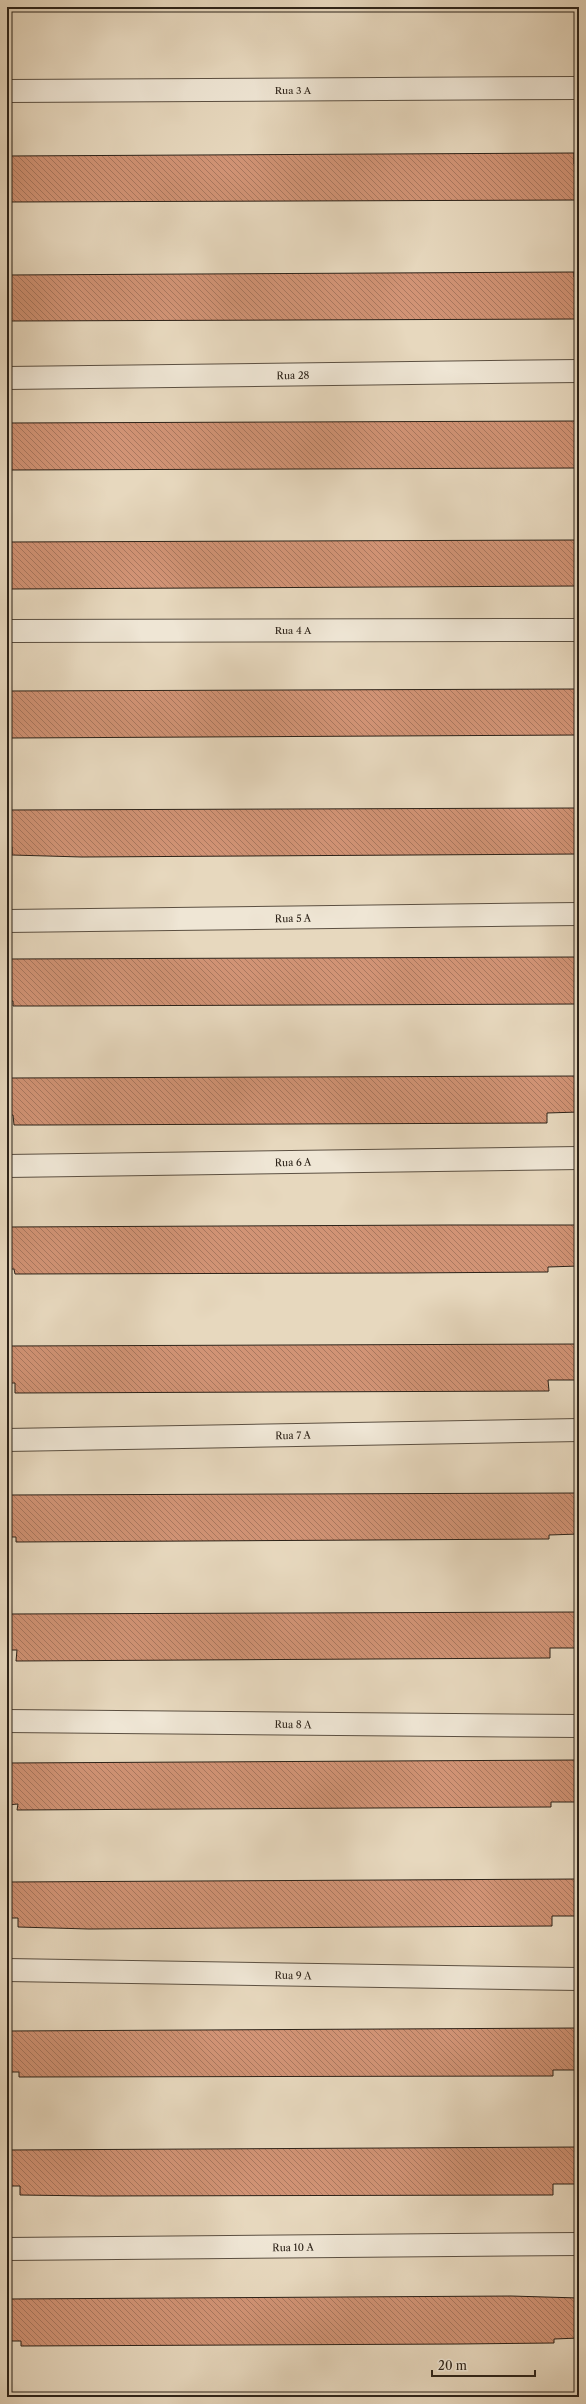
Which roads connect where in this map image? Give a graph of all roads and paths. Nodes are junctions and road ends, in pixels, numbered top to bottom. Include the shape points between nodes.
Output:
1 (579, 88) edge
2 (7, 91) edge
3 (579, 371) edge
4 (7, 378) edge
5 (579, 630) edge
6 (7, 631) edge
7 (579, 914) edge
8 (7, 921) edge
9 (579, 1158) edge
10 (7, 1166) edge
11 (579, 1430) edge
12 (7, 1440) edge
13 (7, 1721) edge
14 (579, 1726) edge
15 (7, 1970) edge
16 (579, 1979) edge
17 (579, 2244) edge
18 (7, 2249) edge

1 - 2 street, Rua 3 A
3 - 4 street, Rua 28
5 - 6 street, Rua 4 A
7 - 8 street, Rua 5 A
9 - 10 street, Rua 6 A
11 - 12 street, Rua 7 A
13 - 14 street, Rua 8 A
15 - 16 street, Rua 9 A
17 - 18 street, Rua 10 A

